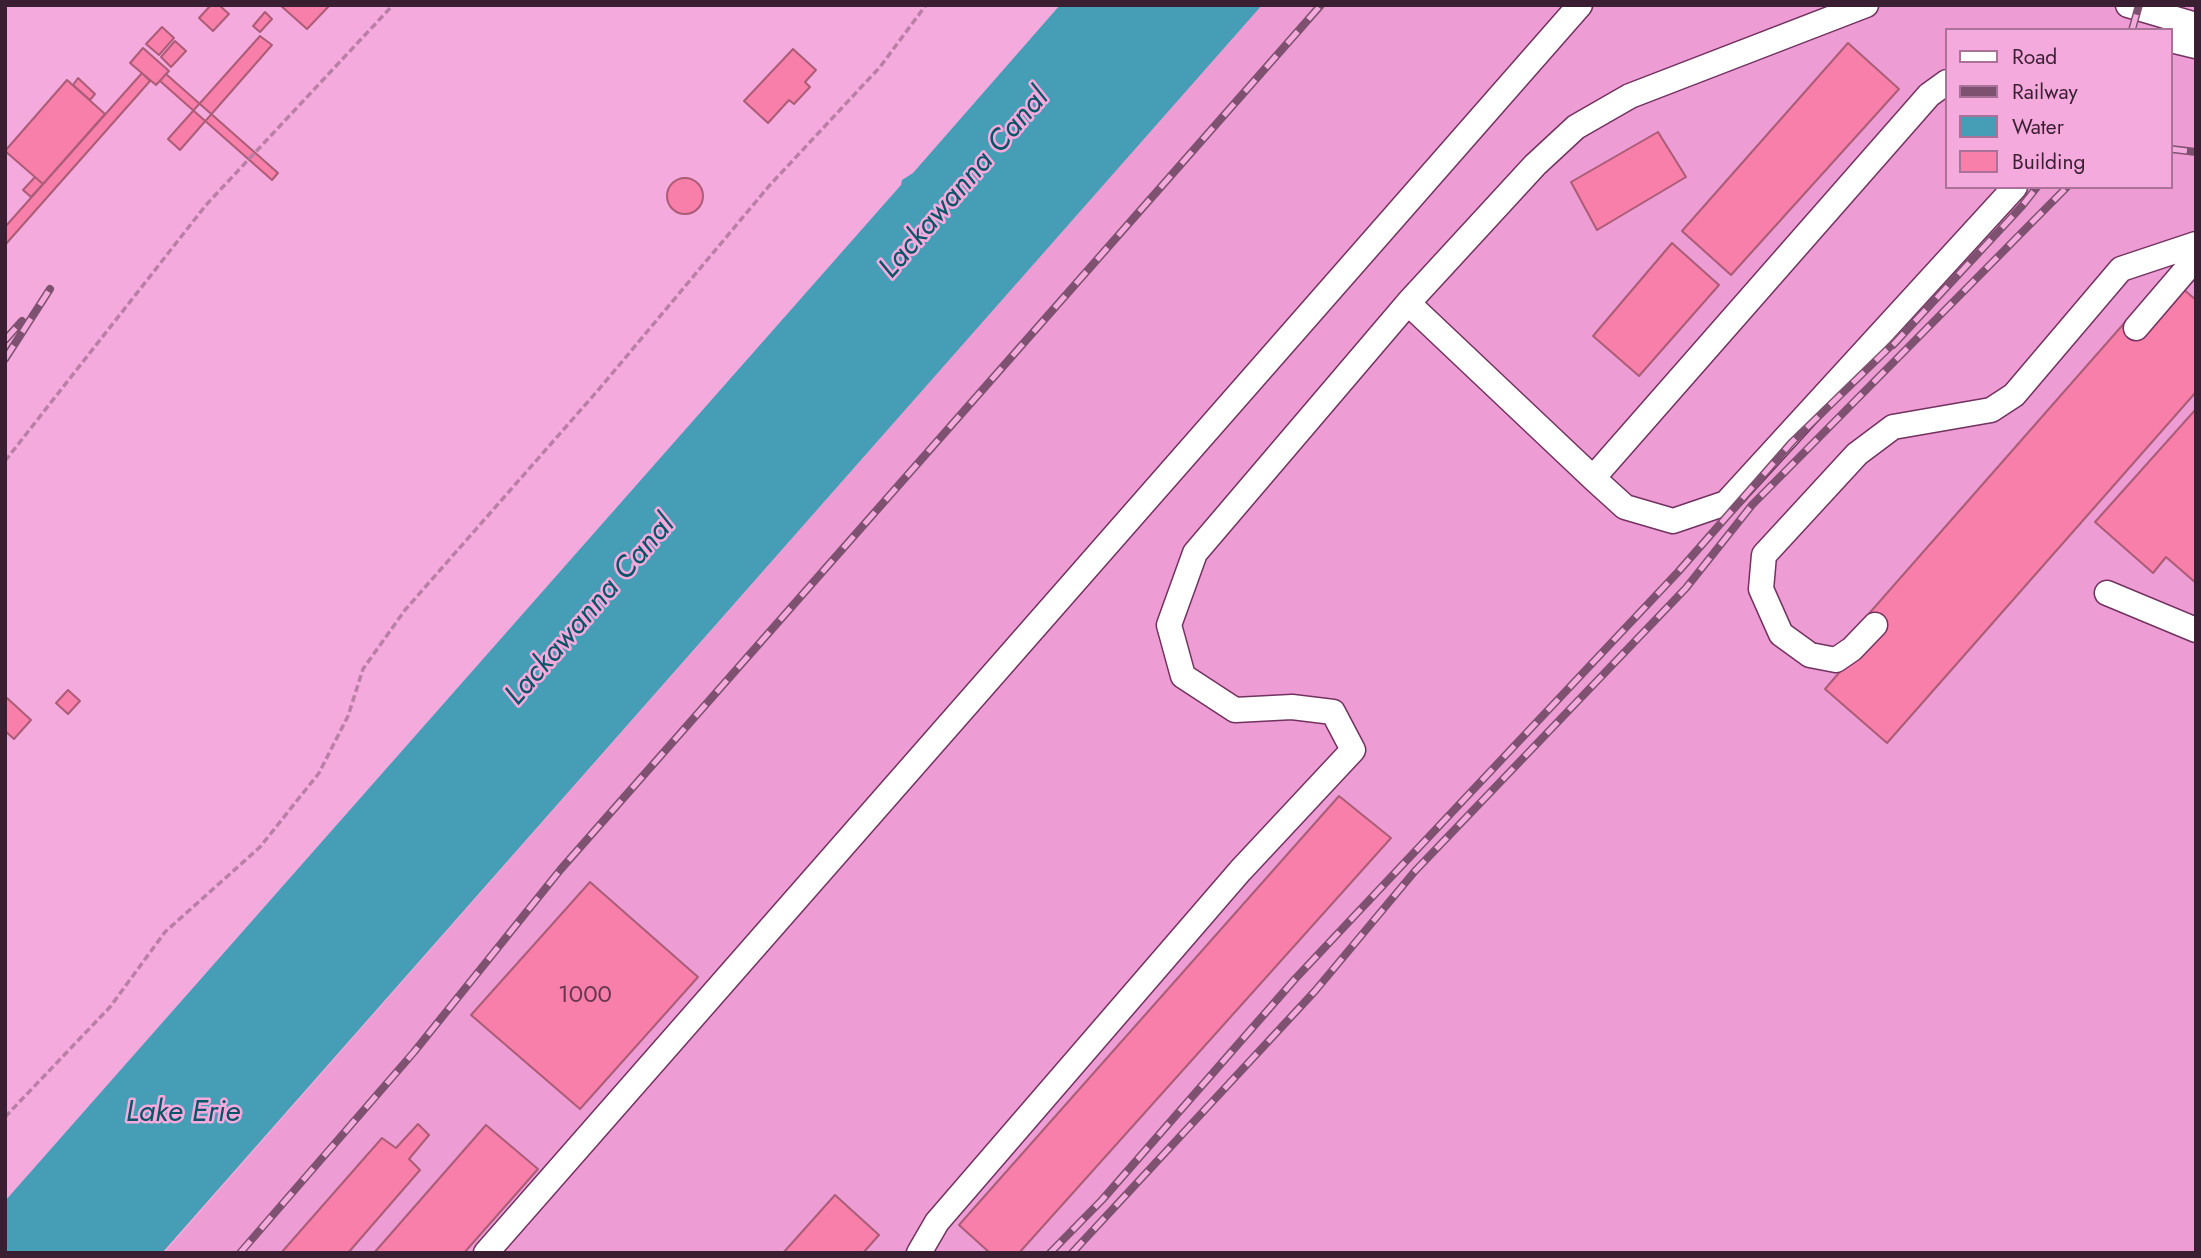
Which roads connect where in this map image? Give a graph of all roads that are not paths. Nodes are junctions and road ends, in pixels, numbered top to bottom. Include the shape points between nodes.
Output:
1 (1580, 5) edge
2 (1866, 5) edge
3 (2128, 5) edge
4 (2195, 34) edge
5 (2173, 40) edge
6 (2173, 53) edge
7 (1946, 83) edge
8 (2013, 189) edge
9 (2196, 244) edge
10 (2196, 258) edge
11 (1408, 303) junction
12 (2136, 328) dead end
13 (1593, 478) junction
14 (2107, 593) dead end
15 (1875, 625) dead end
16 (2196, 630) edge
17 (486, 1253) edge
18 (919, 1253) edge

1 - 17 lane
2 - 11 lane via 1630,96 1576,127
3 - 4 lane
4 - 5 lane
4 - 6 lane
7 - 13 lane via 1929,95
8 - 13 lane via 1726,503 1674,521 1625,507
9 - 15 lane via 2122,269 2014,395 1991,410 1893,427 1857,454 1764,555 1761,589 1781,634 1811,655 1836,660
10 - 12 lane
11 - 13 lane
11 - 18 lane via 1195,553 1169,625 1183,676 1235,710 1292,707 1333,712 1353,750 1240,871 937,1222
14 - 16 lane

